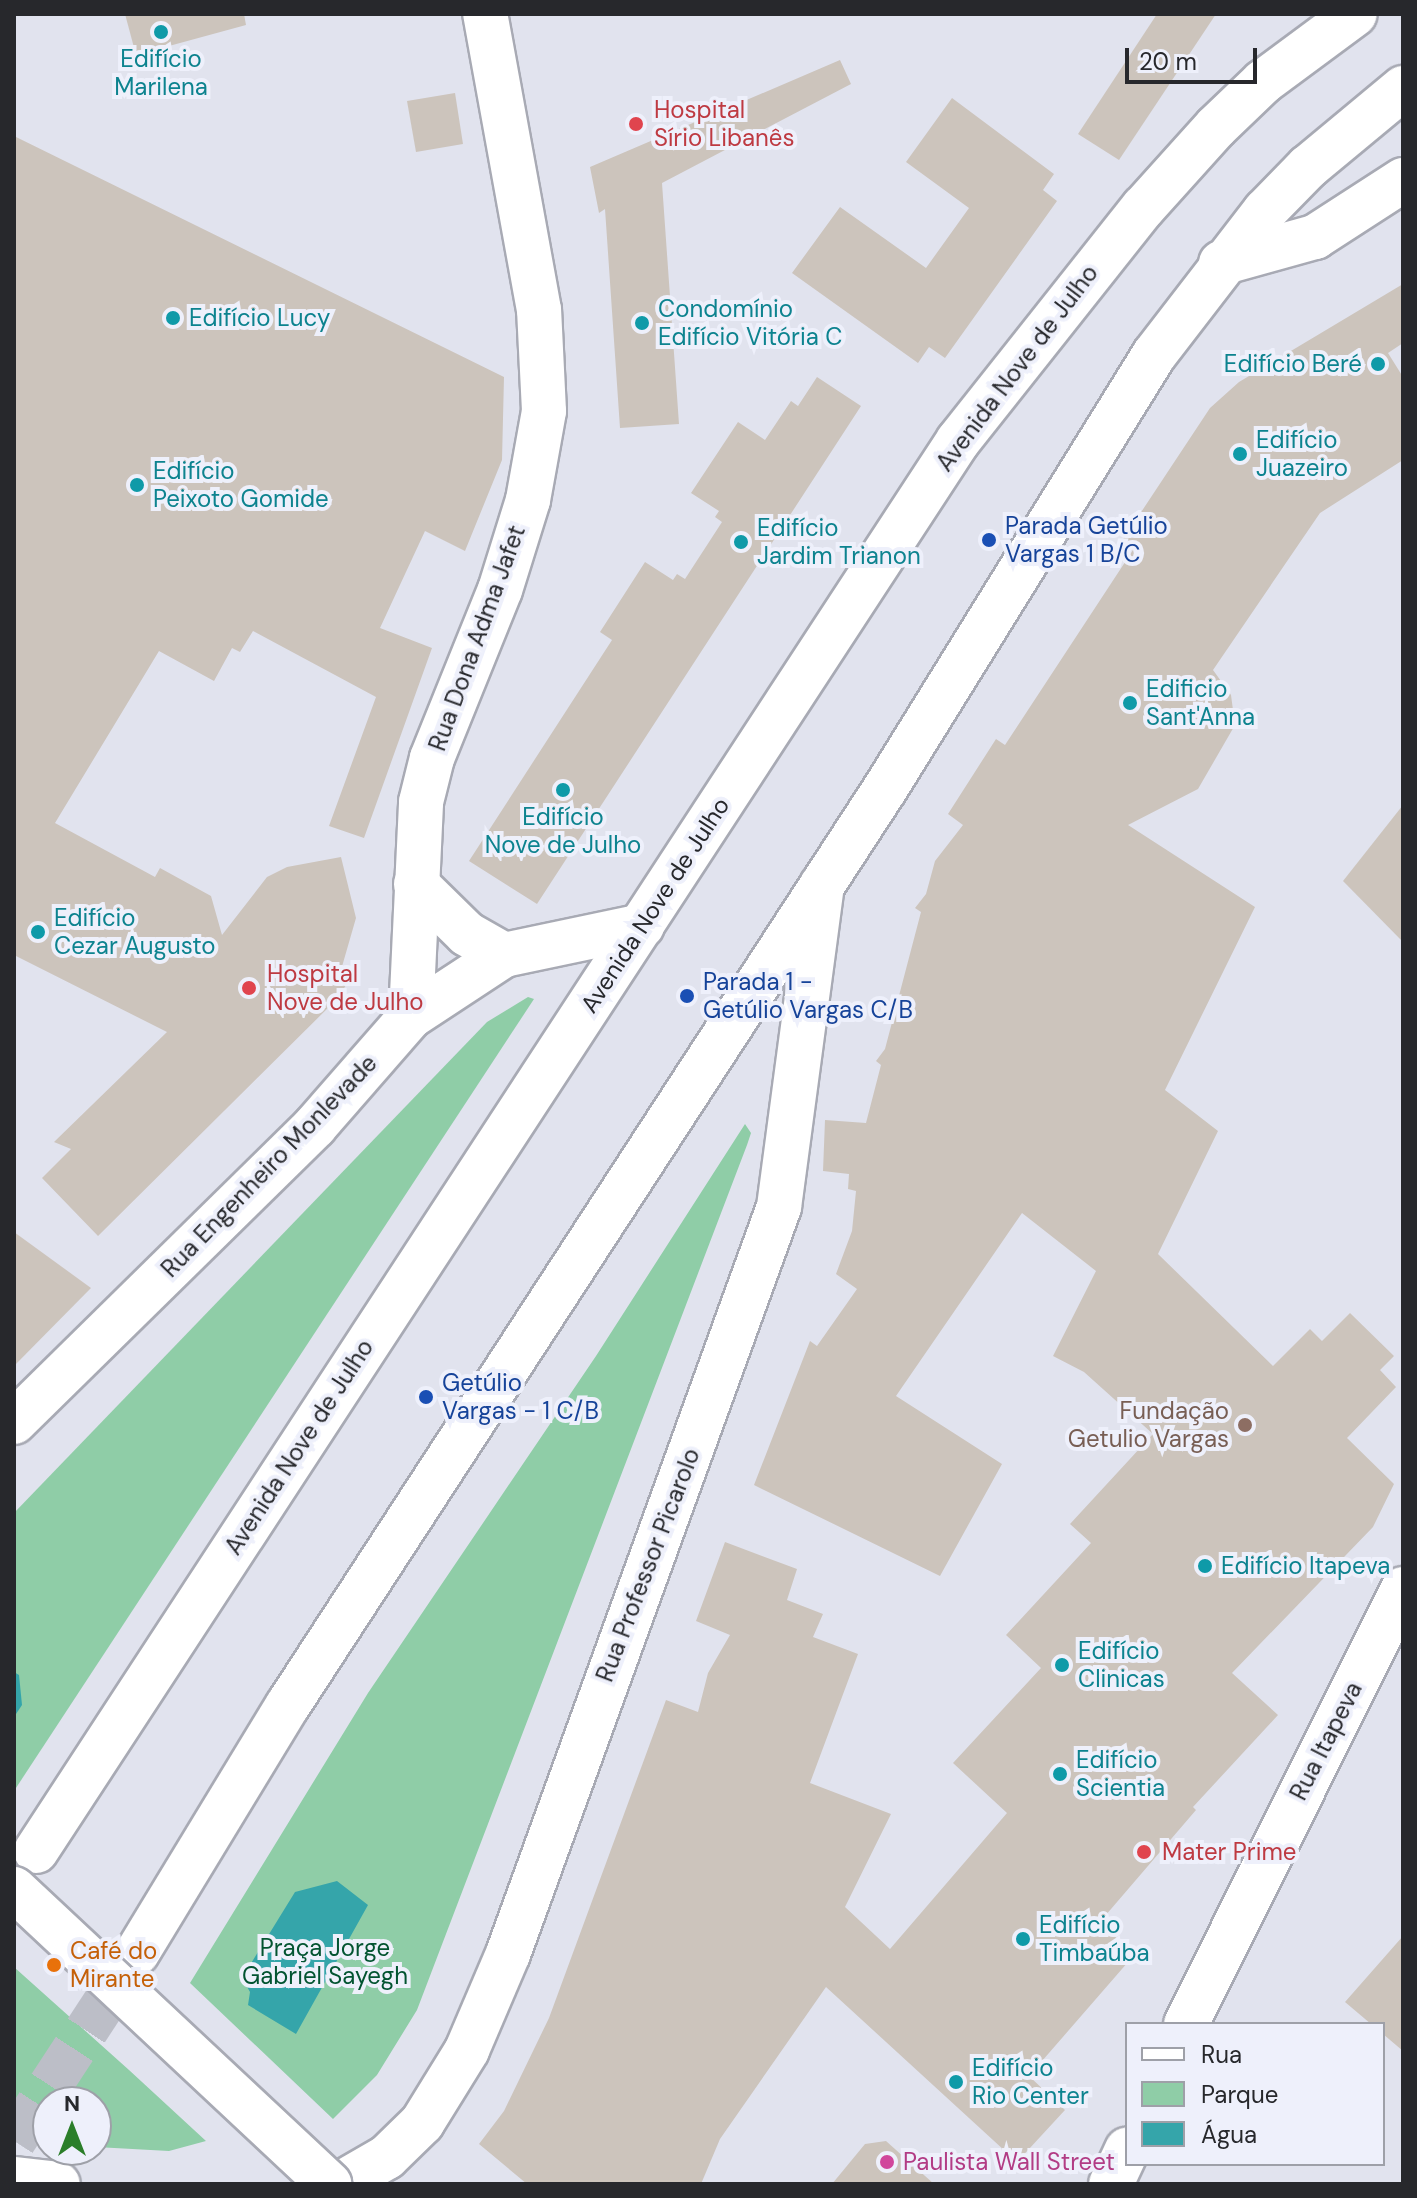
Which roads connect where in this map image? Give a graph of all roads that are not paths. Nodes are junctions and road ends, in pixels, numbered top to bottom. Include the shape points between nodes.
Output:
1 (485, 14) edge
2 (1342, 20) edge
3 (1403, 88) edge
4 (1403, 180) edge
5 (1221, 263) junction
6 (416, 884) junction
7 (822, 885) junction
8 (642, 926) junction
9 (504, 955) junction
10 (411, 1016) junction
11 (14, 1422) edge
12 (1403, 1589) edge
13 (36, 1851) dead end
14 (14, 1889) edge
15 (137, 1953) tunnel mouth
16 (1187, 2022) edge
17 (1125, 2154) edge
18 (329, 2184) edge
19 (340, 2184) edge
20 (1111, 2184) edge

1 - 6 main road, Rua Dona Adma Jafet via 539,310 544,411 528,500 500,590 432,758 421,802
2 - 8 main road, Avenida Nove de Julho via 1216,127 1143,208 958,441
3 - 5 main road via 1308,167
4 - 5 main road via 1315,237
5 - 7 main road via 1154,355 1031,559
6 - 9 main road via 467,934
6 - 10 main road, Rua Dona Adma Jafet
7 - 15 main road via 288,1705
7 - 19 main road, Rua Professor Picarolo via 779,1207 508,1954 467,2050 422,2123 387,2157
8 - 9 main road, Rua Engenheiro Monlevade
8 - 13 main road, Avenida Nove de Julho
9 - 10 main road, Rua Engenheiro Monlevade
10 - 11 main road, Rua Engenheiro Monlevade via 315,1126
12 - 16 main road, Rua Itapeva
14 - 18 main road, bridge
17 - 20 main road

